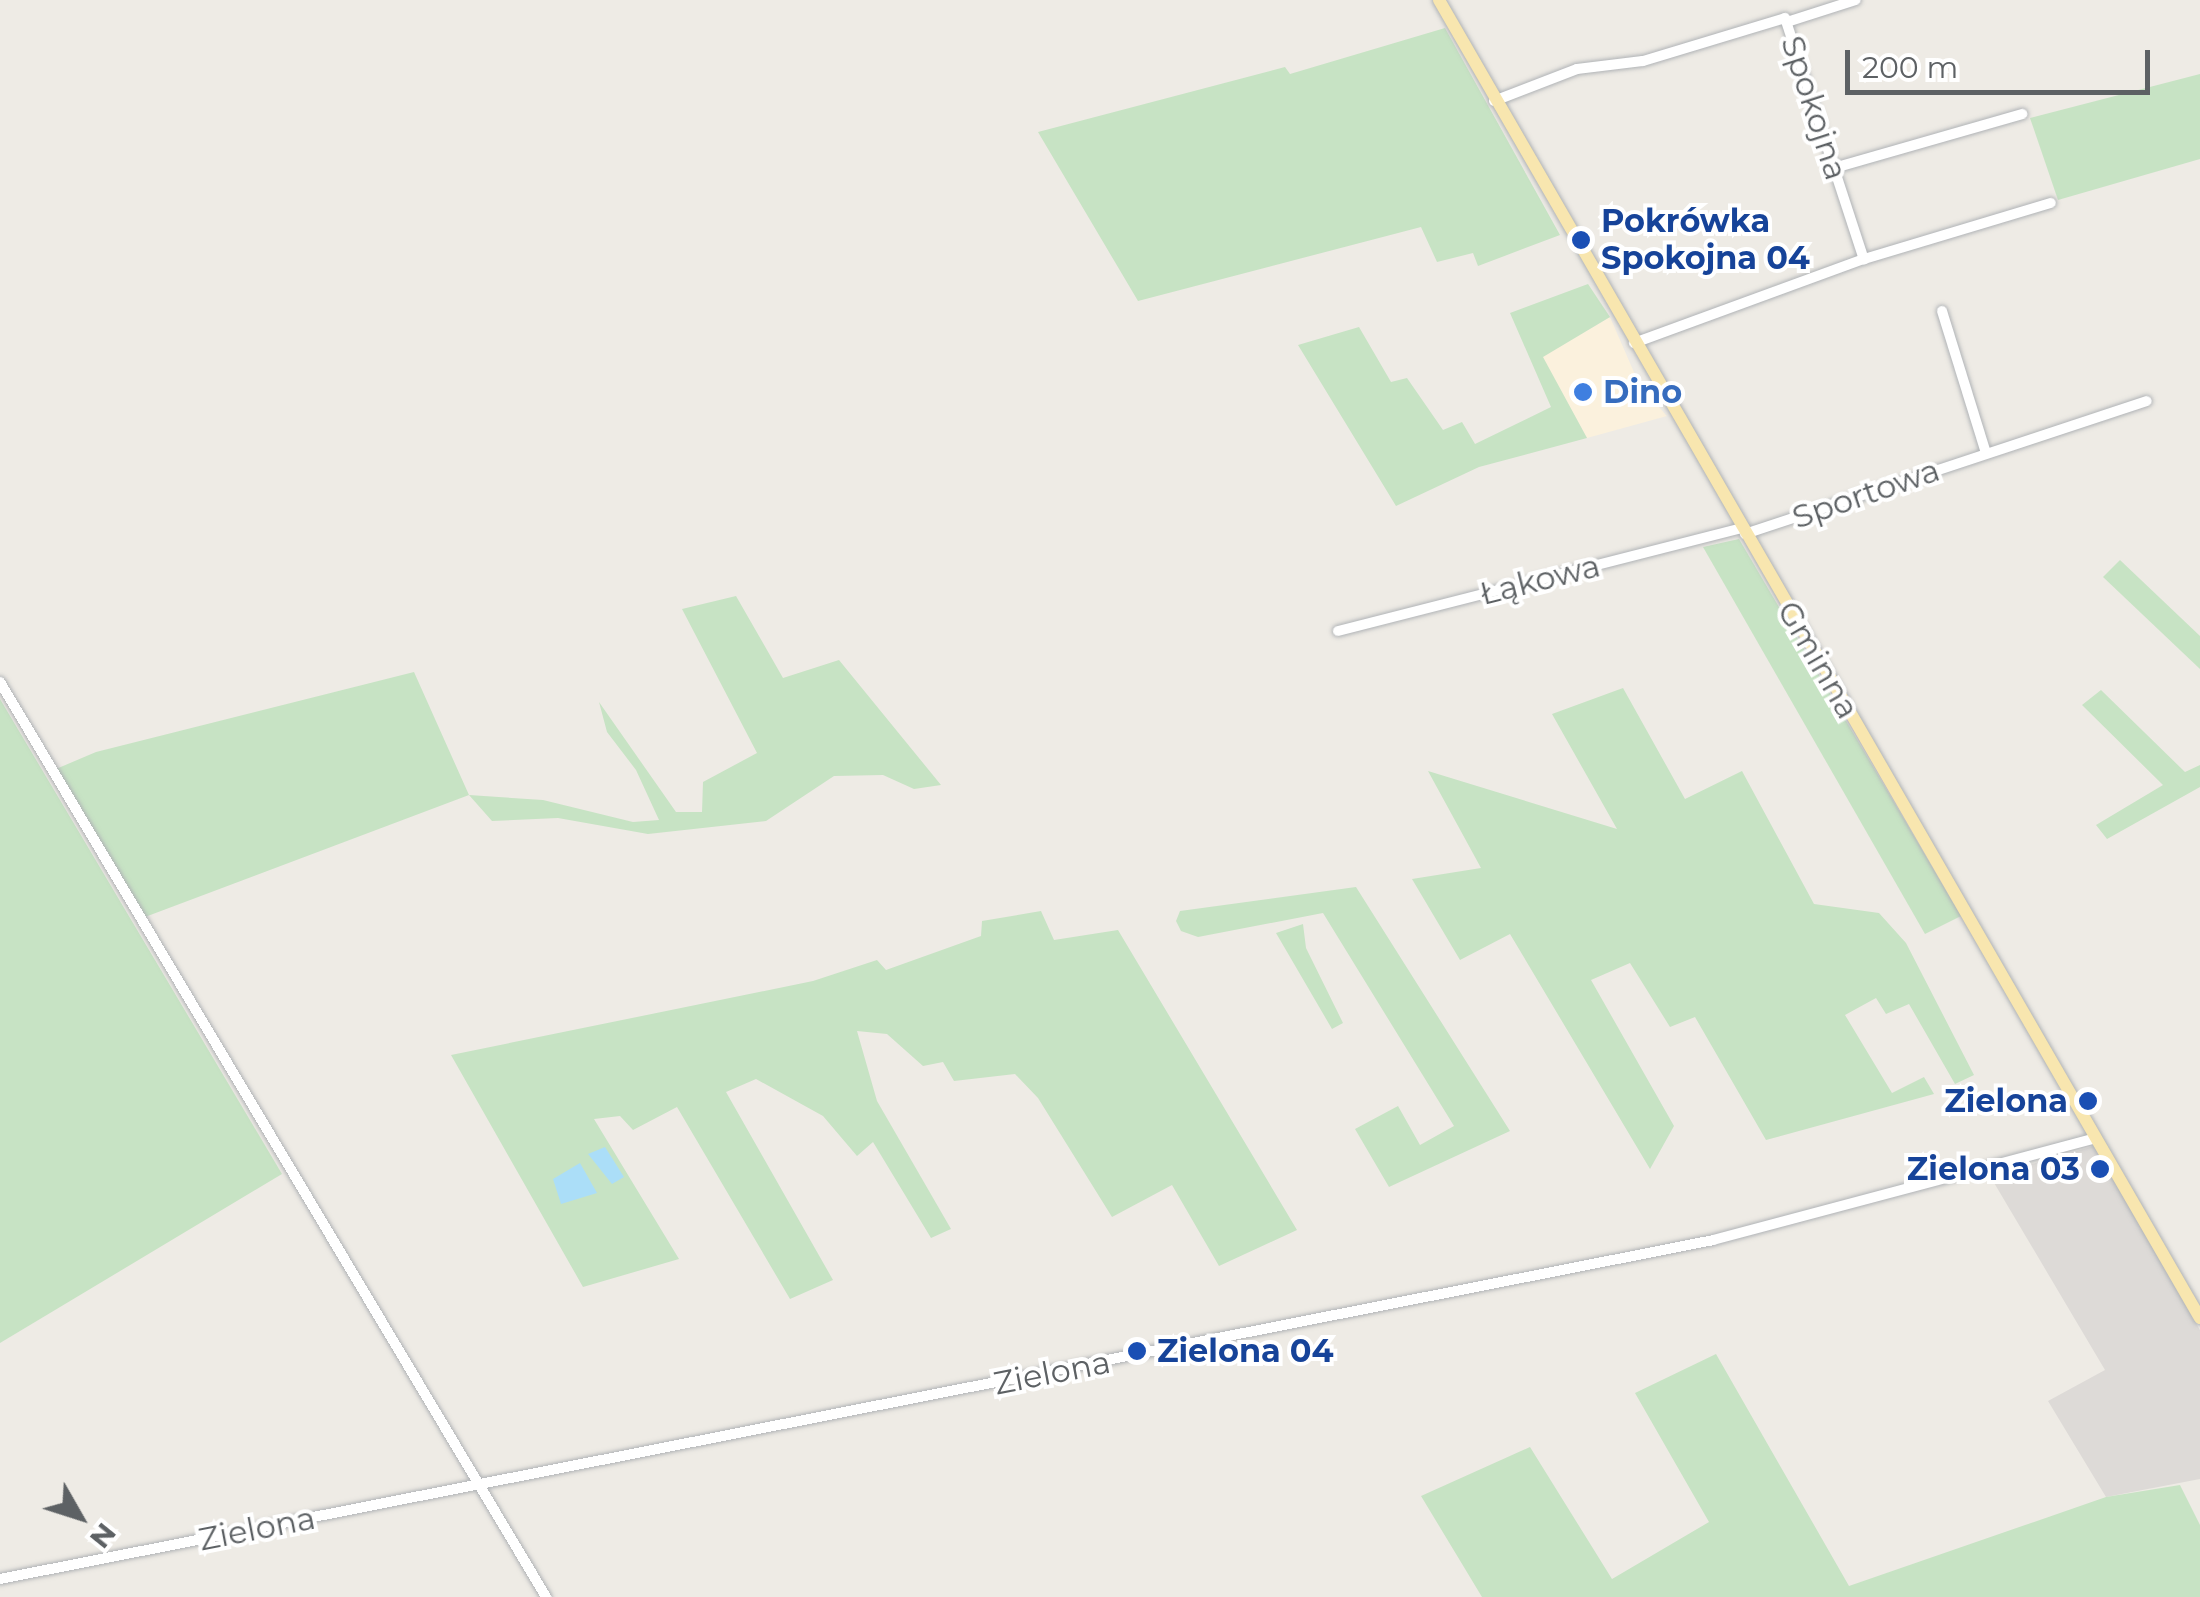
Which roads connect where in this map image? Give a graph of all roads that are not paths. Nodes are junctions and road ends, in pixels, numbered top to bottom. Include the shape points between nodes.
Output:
1 (1439, 0) edge
2 (1856, 0) edge
3 (1787, 22) junction
4 (1493, 102) junction
5 (2022, 114) dead end
6 (1834, 168) junction
7 (2051, 203) dead end
8 (1864, 259) junction
9 (1942, 311) dead end
10 (1634, 343) junction
11 (2146, 401) dead end
12 (1986, 454) junction
13 (1743, 531) junction
14 (1338, 632) dead end
15 (0, 682) edge
16 (2096, 1138) junction
17 (2200, 1318) edge
18 (478, 1487) junction
19 (0, 1578) edge
20 (546, 1597) edge

1 - 4 main road, Gminna
2 - 3 street
3 - 4 street, Spokojna via 1643,60 1584,67
3 - 6 street, Spokojna
4 - 10 main road, Gminna
5 - 6 street
6 - 8 street, Spokojna
7 - 8 street
8 - 10 street
9 - 12 street
10 - 13 main road, Gminna
11 - 12 street, Sportowa
12 - 13 street, Sportowa
13 - 14 street, Łąkowa
13 - 16 main road, Gminna
15 - 18 street
16 - 17 main road, Gminna
16 - 18 street, Zielona via 1713,1240
18 - 19 street, Zielona
18 - 20 street

